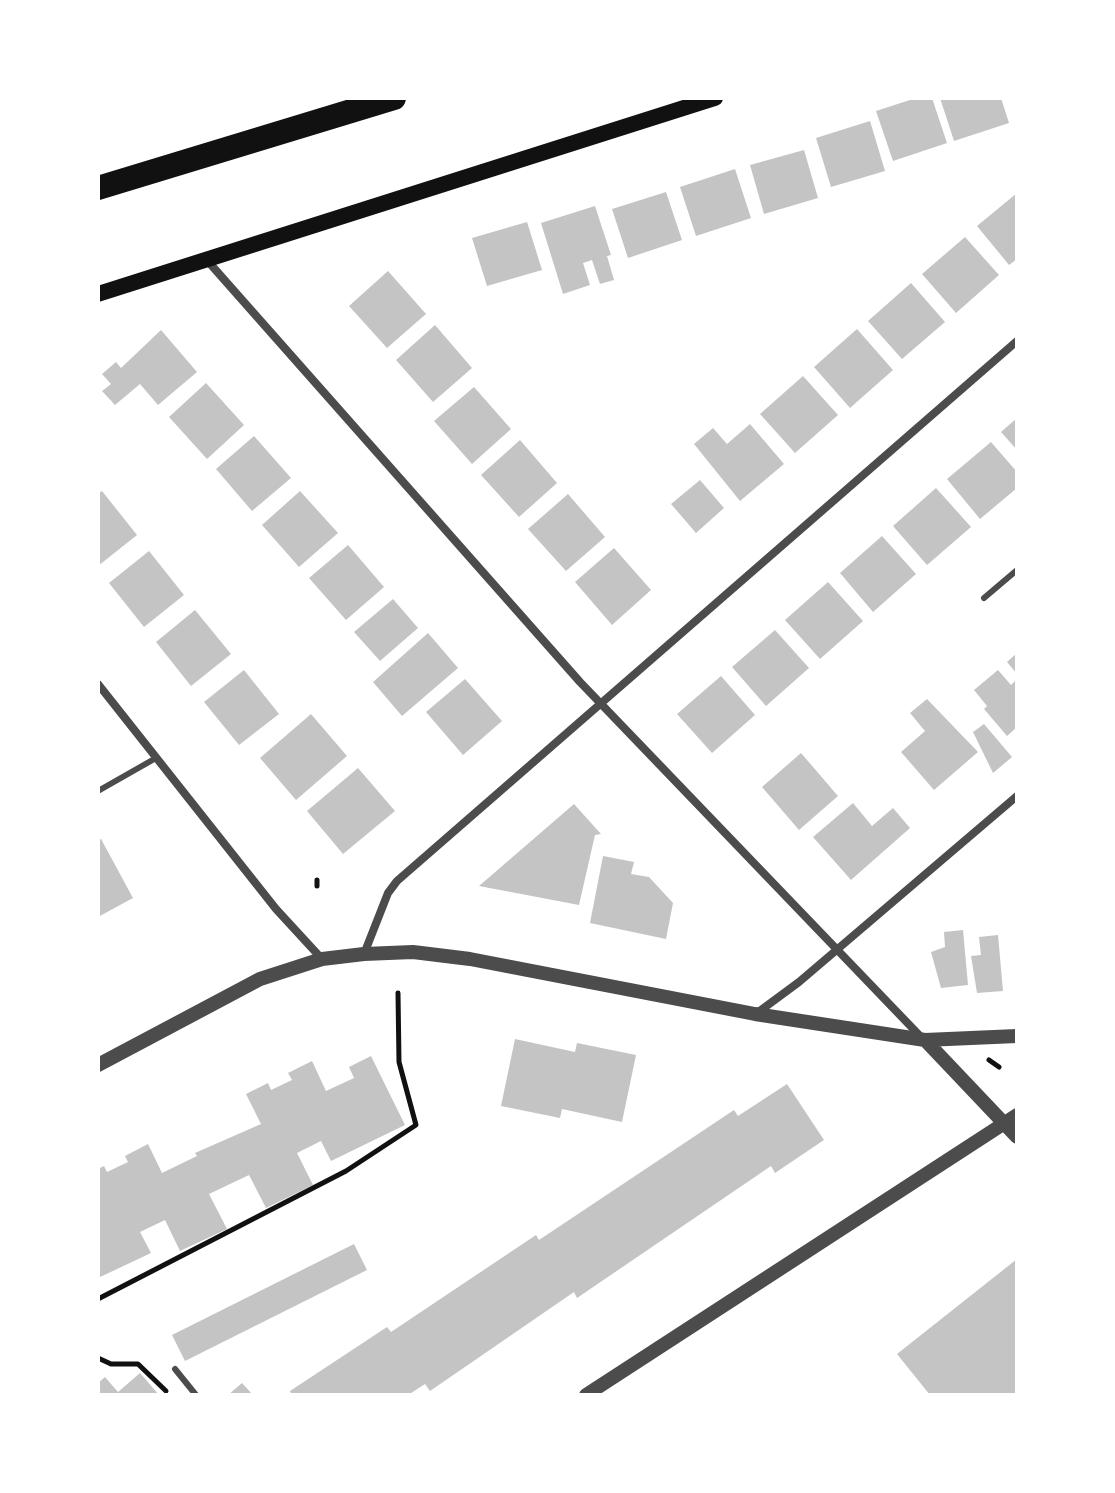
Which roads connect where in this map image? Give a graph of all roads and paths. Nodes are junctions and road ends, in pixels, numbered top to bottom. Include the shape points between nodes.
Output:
1 (394, 98) edge
2 (715, 98) edge
3 (98, 188) edge
4 (205, 258) junction
5 (98, 294) edge
6 (1017, 341) edge
7 (1017, 570) edge
8 (984, 598) dead end
9 (98, 684) edge
10 (600, 701) junction
11 (156, 758) junction
12 (98, 791) edge
13 (1017, 796) edge
14 (836, 950) junction
15 (364, 954) junction
16 (322, 959) junction
17 (398, 993) dead end
18 (755, 1014) junction
19 (1017, 1036) edge
20 (925, 1040) junction
21 (989, 1060) dead end
22 (98, 1065) edge
23 (999, 1067) dead end
24 (1011, 1119) edge
25 (1017, 1137) edge
26 (98, 1299) edge
27 (98, 1358) edge
28 (175, 1369) dead end
29 (170, 1395) edge
30 (196, 1395) edge
31 (586, 1395) edge

1 - 3 highway
2 - 4 main road
4 - 5 main road
4 - 10 street
6 - 10 street
7 - 8 lane
9 - 11 street
10 - 14 street
10 - 15 street via 397,881
11 - 12 lane
11 - 16 street
13 - 14 street
14 - 18 street
14 - 20 street
15 - 16 street
15 - 18 street via 413,952 470,959
16 - 22 street via 260,979
17 - 26 path via 399,1062 416,1125 332,1179
18 - 20 street
19 - 20 street
20 - 24 street
21 - 23 path
24 - 25 street
24 - 31 street
27 - 29 path via 111,1364 138,1364
28 - 30 lane

